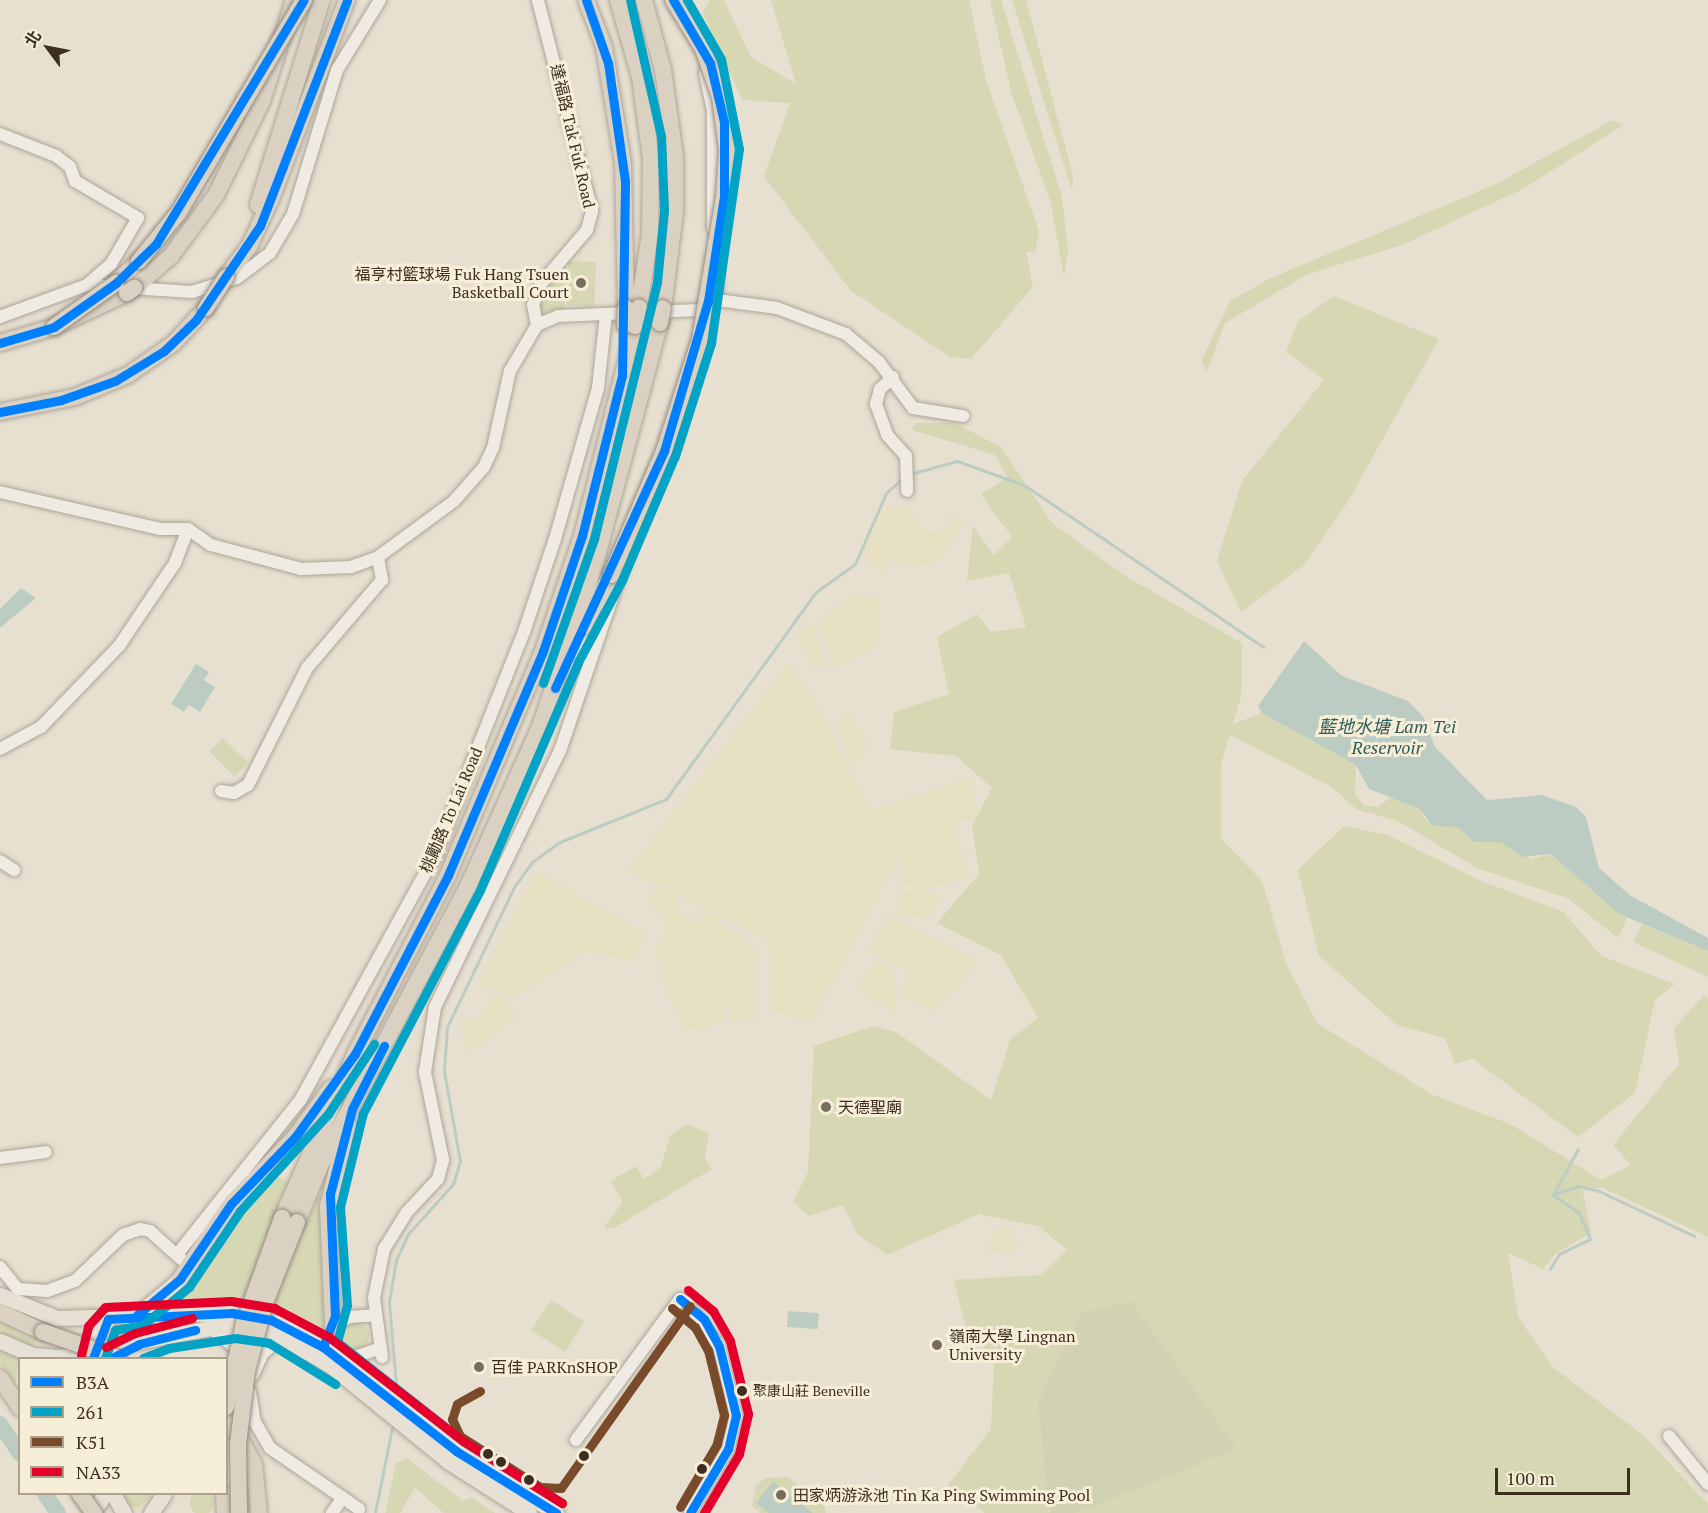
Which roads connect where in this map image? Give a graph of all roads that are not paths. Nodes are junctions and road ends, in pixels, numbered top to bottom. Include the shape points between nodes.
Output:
1 (294, 0) edge
2 (304, 0) edge
3 (322, 0) edge
4 (347, 0) edge
5 (380, 0) edge
6 (538, 0) edge
7 (586, 0) edge
8 (618, 0) edge
9 (644, 0) edge
10 (673, 0) edge
11 (682, 0) edge
12 (0, 134) edge
13 (226, 277) junction
14 (87, 285) junction
15 (717, 300) junction
16 (633, 307) junction
17 (606, 314) junction
18 (0, 317) edge
19 (537, 325) junction
20 (54, 327) junction
21 (0, 343) edge
22 (893, 377) junction
23 (0, 412) edge
24 (963, 416) dead end
25 (907, 491) dead end
26 (0, 492) edge
27 (188, 529) junction
28 (632, 531) dead end
29 (378, 557) junction
30 (567, 657) junction
31 (0, 749) edge
32 (221, 791) dead end
33 (0, 861) edge
34 (14, 870) dead end
35 (355, 1054) junction
36 (351, 1110) junction
37 (46, 1152) dead end
38 (0, 1158) edge
39 (290, 1220) junction
40 (179, 1252) junction
41 (0, 1267) edge
42 (180, 1279) junction
43 (0, 1295) edge
44 (0, 1312) edge
45 (375, 1314) junction
46 (137, 1315) junction
47 (108, 1319) junction
48 (333, 1326) junction
49 (210, 1327) junction
50 (283, 1337) junction
51 (0, 1341) edge
52 (320, 1352) junction
53 (105, 1356) edge
54 (343, 1361) junction
55 (252, 1376) junction
56 (0, 1378) edge
57 (378, 1397) junction
58 (228, 1398) edge
59 (18, 1405) edge
60 (228, 1418) edge
61 (416, 1429) junction
62 (1669, 1436) dead end
63 (576, 1440) dead end
64 (228, 1454) edge
65 (1708, 1484) edge
66 (81, 1495) edge
67 (104, 1495) edge
68 (113, 1495) edge
69 (163, 1495) edge
70 (224, 1495) edge
71 (343, 1497) junction
72 (359, 1509) dead end
73 (93, 1513) edge
74 (124, 1513) edge
75 (151, 1513) edge
76 (225, 1513) edge
77 (239, 1513) edge
78 (258, 1513) edge
79 (332, 1513) edge
80 (529, 1513) edge
81 (556, 1513) edge
82 (690, 1513) edge

1 - 20 highway, bridge via 252,126 193,230 127,293
2 - 20 highway, bridge via 164,235 116,283
3 - 13 highway via 261,197
4 - 13 highway via 264,217
5 - 14 street via 337,70 293,214 270,253 247,273 192,292
6 - 19 street, 達福路 Tak Fuk Road via 592,211 587,230 541,284 533,305
7 - 16 highway via 611,79 625,181 627,278
8 - 16 highway via 640,77 651,159 650,233
9 - 30 highway via 663,70 675,156 674,222 662,315
10 - 30 highway, bridge via 703,49 720,96 727,150 724,197 698,348 664,451 611,575
11 - 15 street via 713,110
12 - 14 street via 56,156 70,167 75,181 138,218 111,264
13 - 23 highway, bridge via 187,330 140,368 81,394
14 - 18 street
15 - 17 street via 686,314
15 - 22 street via 777,308 846,334
16 - 35 highway, bridge via 622,376 582,536 543,651 448,875
17 - 19 street via 558,316
17 - 40 street, 桃勵路 To Lai Road via 598,388 555,539 524,633 436,853 301,1099
19 - 29 street via 510,371 493,448 484,467 454,501
20 - 21 highway
22 - 24 street via 913,408
22 - 25 street via 880,389 876,404 887,435 906,456
26 - 27 street via 160,529
27 - 29 street via 212,545 301,568 351,567
27 - 31 street via 175,563 119,646 40,727
28 - 45 street via 603,635 560,751 435,1007 425,1072 432,1127 442,1152 438,1179 407,1212 384,1249
29 - 32 street via 382,580 307,668 248,784 234,794
30 - 36 highway via 469,884
33 - 34 street
35 - 39 highway
35 - 42 highway via 296,1136 231,1204
36 - 39 highway
36 - 48 highway via 328,1206
37 - 38 street
39 - 58 highway, bridge via 244,1323
39 - 77 highway, bridge via 247,1371 238,1444
40 - 41 street via 150,1231 133,1230 75,1281 37,1292 15,1288
40 - 42 street
42 - 46 main road
43 - 47 main road via 42,1315
44 - 53 highway, bridge
45 - 48 street via 350,1317
45 - 54 street via 381,1353
46 - 47 main road
46 - 52 main road via 258,1316
47 - 53 main road
48 - 52 main road
49 - 50 main road via 248,1327
49 - 53 main road
49 - 55 street via 234,1345
50 - 52 main road
50 - 55 street via 263,1353
51 - 53 main road via 45,1357
52 - 54 main road
52 - 57 main road
54 - 57 main road
55 - 71 street via 252,1411 264,1442
56 - 59 highway
57 - 61 main road
60 - 78 highway via 254,1464
61 - 80 main road
61 - 81 main road
62 - 65 street
63 - 82 street via 680,1299 687,1302 719,1346 736,1414 728,1449
64 - 78 highway via 243,1473
66 - 73 highway, bridge
67 - 73 main road
68 - 74 main road
69 - 75 main road
70 - 76 highway
71 - 72 street
71 - 79 street

